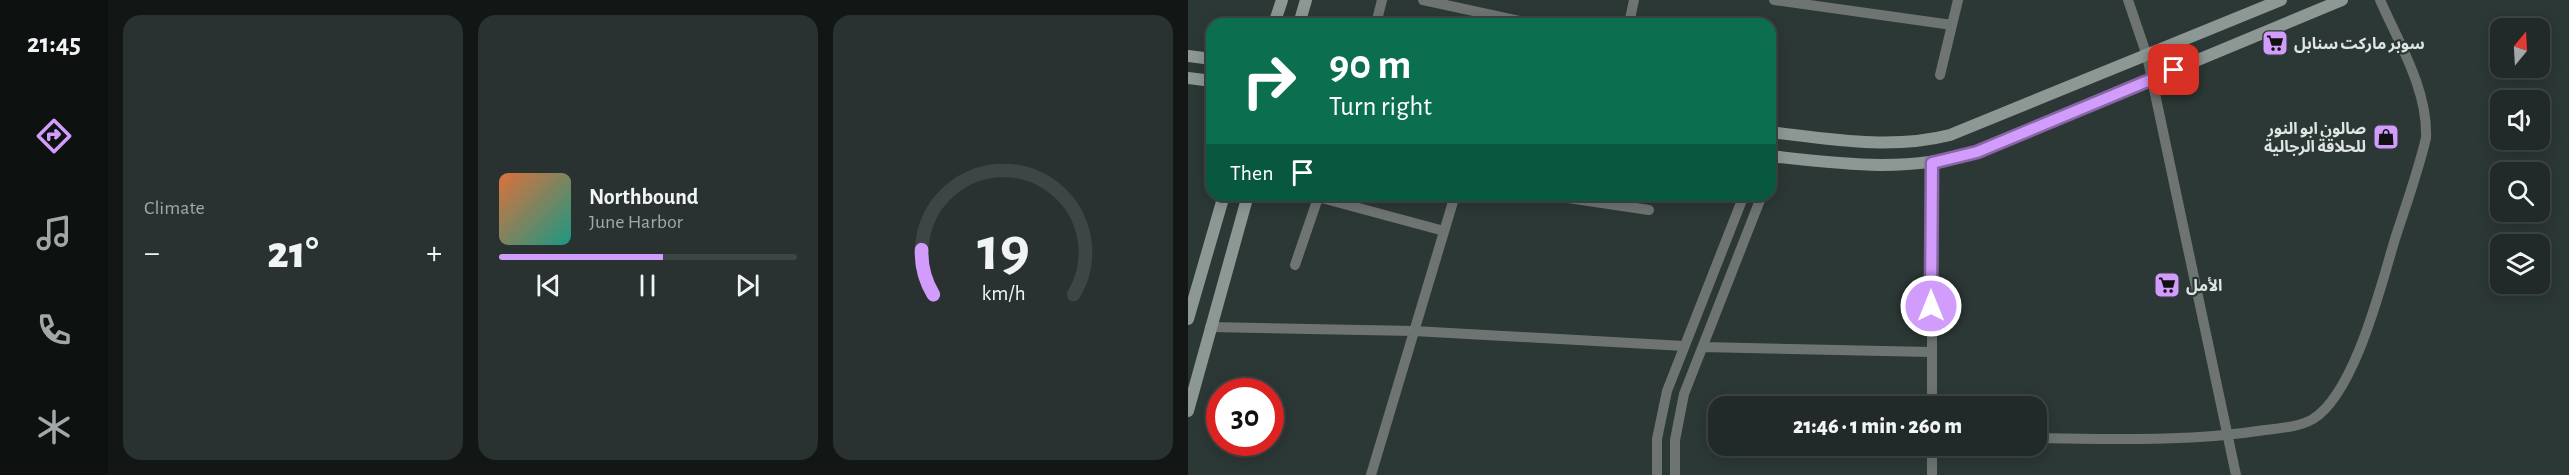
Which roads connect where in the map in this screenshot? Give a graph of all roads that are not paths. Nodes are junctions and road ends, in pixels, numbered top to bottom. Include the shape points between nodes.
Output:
1 (1282, 0) edge
2 (1306, 0) edge
3 (1382, 0) edge
4 (1423, 0) edge
5 (1634, 0) edge
6 (1774, 0) edge
7 (1958, 0) edge
8 (2128, 0) edge
9 (2281, 0) edge
10 (2342, 0) edge
11 (2380, 0) edge
12 (1276, 18) edge
13 (1301, 18) edge
14 (1378, 18) edge
15 (1506, 18) edge
16 (1630, 18) edge
17 (1952, 25) junction
18 (1188, 56) edge
19 (2147, 56) junction
20 (1206, 58) edge
21 (1940, 75) dead end
22 (1188, 78) edge
23 (2153, 79) junction
24 (1206, 80) edge
25 (1776, 132) edge
26 (1776, 158) edge
27 (1932, 163) junction
28 (1222, 201) edge
29 (1246, 201) edge
30 (1316, 201) edge
31 (1336, 201) edge
32 (1453, 201) edge
33 (1588, 201) edge
34 (1742, 201) edge
35 (1760, 201) edge
36 (1649, 210) dead end
37 (1444, 231) junction
38 (1296, 265) dead end
39 (1188, 318) edge
40 (1210, 327) junction
41 (1414, 331) junction
42 (1684, 346) junction
43 (1703, 347) junction
44 (1931, 352) junction
45 (1932, 396) edge
46 (1188, 411) edge
47 (2228, 436) junction
48 (2047, 438) edge
49 (1932, 456) edge
50 (1371, 475) edge
51 (1657, 475) edge
52 (1675, 475) edge
53 (1932, 475) edge
54 (2236, 475) edge

1 - 12 main road
2 - 13 main road
3 - 14 street
4 - 15 street
5 - 16 street
6 - 17 street
7 - 17 street
8 - 19 street
9 - 19 main road
10 - 23 main road
11 - 47 street via 2421,96 2426,138 2366,332 2338,390 2318,415 2296,426
17 - 21 street
18 - 20 main road
19 - 23 street
19 - 25 main road via 1970,128 1930,140 1888,144
22 - 24 main road
23 - 27 main road via 1977,152
23 - 47 street
26 - 27 main road via 1891,166
27 - 44 street
28 - 39 main road
29 - 40 main road
30 - 38 street
31 - 37 street
32 - 37 street
33 - 36 street
34 - 42 street
35 - 43 street
37 - 41 street
40 - 41 street
40 - 46 main road
41 - 42 street
41 - 50 street
42 - 51 street via 1660,415
43 - 44 street
43 - 52 street via 1678,417
44 - 45 street
47 - 48 street
47 - 54 street
49 - 53 street

